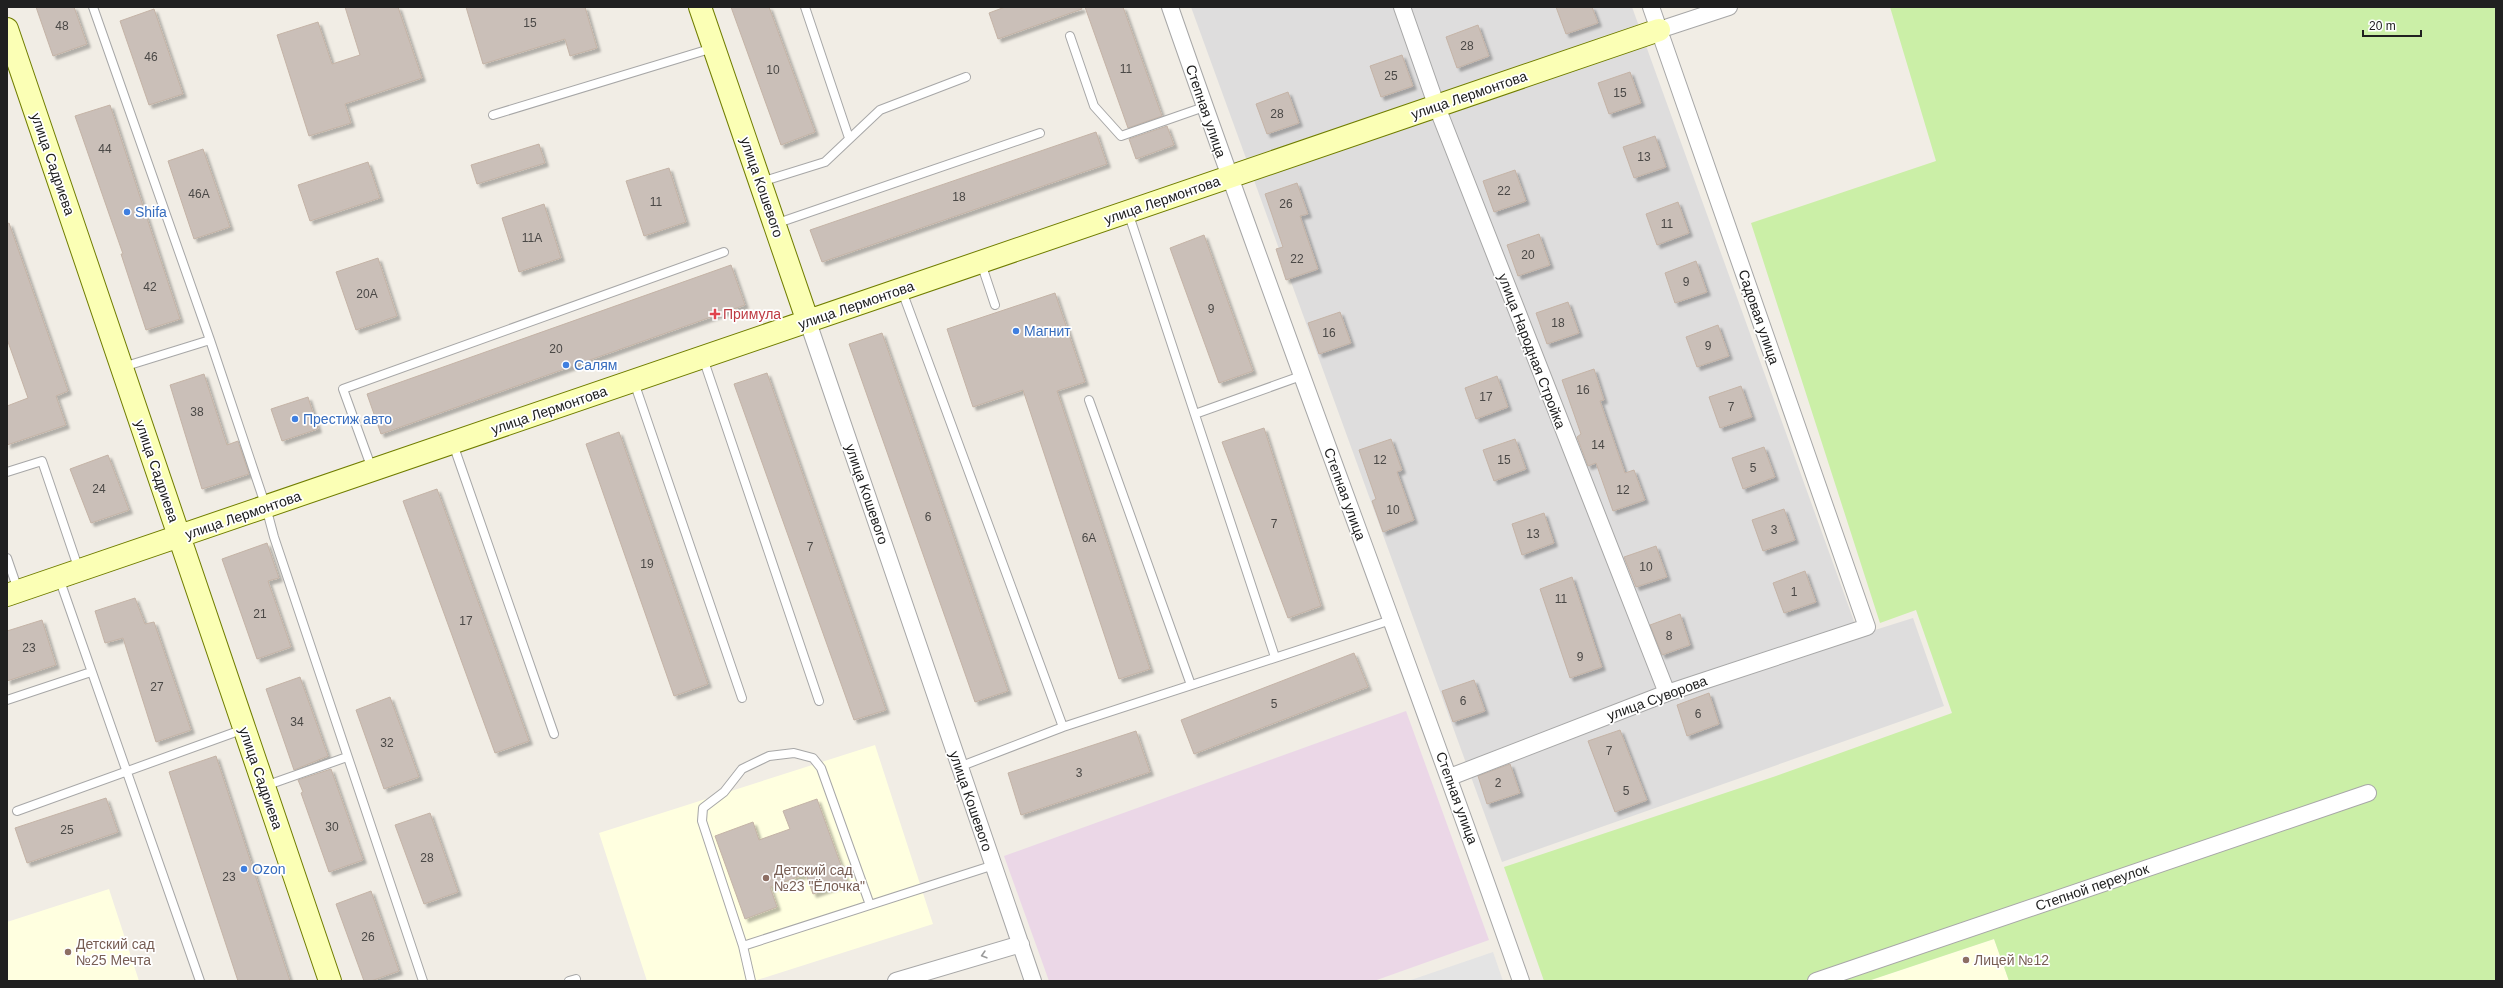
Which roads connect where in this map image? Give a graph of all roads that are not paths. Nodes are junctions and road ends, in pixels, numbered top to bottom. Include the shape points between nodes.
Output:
1 (93, 7) edge
2 (700, 7) edge
3 (805, 7) edge
4 (1170, 7) edge
5 (1402, 7) edge
6 (1651, 7) edge
7 (1729, 7) edge
8 (7, 29) edge
9 (1659, 30) junction
10 (1070, 36) dead end
11 (714, 47) junction
12 (966, 77) dead end
13 (1437, 106) junction
14 (1204, 107) junction
15 (493, 115) dead end
16 (1040, 134) dead end
17 (849, 138) junction
18 (1229, 178) junction
19 (760, 183) junction
20 (1128, 212) junction
21 (774, 224) junction
22 (724, 252) dead end
23 (981, 262) junction
24 (902, 290) junction
25 (995, 305) dead end
26 (808, 322) junction
27 (210, 340) junction
28 (703, 357) junction
29 (122, 368) junction
30 (1301, 376) junction
31 (634, 381) junction
32 (1090, 400) dead end
33 (1195, 414) junction
34 (452, 443) junction
35 (372, 470) junction
36 (7, 472) edge
37 (266, 507) junction
38 (179, 536) junction
39 (7, 558) edge
40 (79, 570) junction
41 (58, 578) junction
42 (13, 593) edge
43 (1391, 620) junction
44 (1867, 627) joint
45 (1275, 657) junction
46 (91, 672) junction
47 (1191, 685) junction
48 (1667, 693) junction
49 (742, 698) dead end
50 (7, 700) edge
51 (819, 702) dead end
52 (1063, 727) junction
53 (244, 729) junction
54 (554, 734) dead end
55 (347, 756) junction
56 (959, 766) junction
57 (126, 772) junction
58 (1450, 777) junction
59 (264, 787) junction
60 (2368, 793) dead end
61 (17, 811) dead end
62 (994, 865) junction
63 (870, 905) junction
64 (1021, 944) junction
65 (743, 946) junction
66 (915, 978) edge
67 (200, 981) edge
68 (330, 981) edge
69 (423, 981) edge
70 (751, 981) edge
71 (896, 981) edge
72 (1033, 981) edge
73 (1521, 981) edge
74 (1816, 981) edge

1 - 27 lane
2 - 11 street, улица Кошевого
3 - 17 lane
4 - 14 street, Степная улица
5 - 13 street, улица Народная Стройка
6 - 9 street, Садовая улица
7 - 9 street
8 - 29 street, улица Садриева
9 - 13 street, улица Лермонтова
9 - 44 street, Садовая улица
10 - 14 lane via 1094,106 1121,136
11 - 15 lane
11 - 19 street, улица Кошевого
12 - 17 lane via 880,110
13 - 18 street, улица Лермонтова
13 - 48 street, улица Народная Стройка
14 - 18 street, Степная улица
16 - 21 lane
17 - 19 lane via 826,162
18 - 20 street, улица Лермонтова
18 - 30 street, Степная улица
19 - 21 street, улица Кошевого
20 - 23 street, улица Лермонтова
20 - 33 lane
21 - 26 street, улица Кошевого
22 - 35 lane via 343,389
23 - 24 street, улица Лермонтова
23 - 25 lane
24 - 26 street, улица Лермонтова
24 - 52 lane
26 - 28 street, улица Лермонтова
26 - 56 street, улица Кошевого
27 - 29 lane
27 - 37 lane
28 - 31 street, улица Лермонтова
28 - 51 lane
29 - 38 street, улица Садриева
30 - 33 lane
30 - 43 street, Степная улица
31 - 34 street, улица Лермонтова
31 - 49 lane
32 - 47 lane
33 - 45 lane
34 - 35 street, улица Лермонтова
34 - 54 lane
35 - 37 street, улица Лермонтова
36 - 40 lane via 42,461
37 - 38 street, улица Лермонтова
37 - 55 lane
38 - 40 street, улица Лермонтова
38 - 53 street, улица Садриева
39 - 42 lane
40 - 41 street, улица Лермонтова
41 - 42 street, улица Лермонтова
41 - 46 lane
43 - 45 lane
43 - 58 street, Степная улица
44 - 48 street, улица Суворова
45 - 47 lane
46 - 50 lane
46 - 57 lane
47 - 52 lane
48 - 58 street, улица Суворова
52 - 56 lane
53 - 57 lane
53 - 59 street, улица Садриева
55 - 59 lane
55 - 69 lane
56 - 62 street, улица Кошевого
57 - 61 lane
57 - 67 lane
58 - 73 street, Степная улица
59 - 68 street, улица Садриева
60 - 74 street, Степной переулок
62 - 63 lane
62 - 64 street, улица Кошевого
63 - 65 lane
63 - 65 lane via 821,768 813,758 794,753 769,756 742,769 724,792 703,808 702,821
64 -> 66 street
64 - 72 street, улица Кошевого
65 - 70 lane
66 - 71 street

